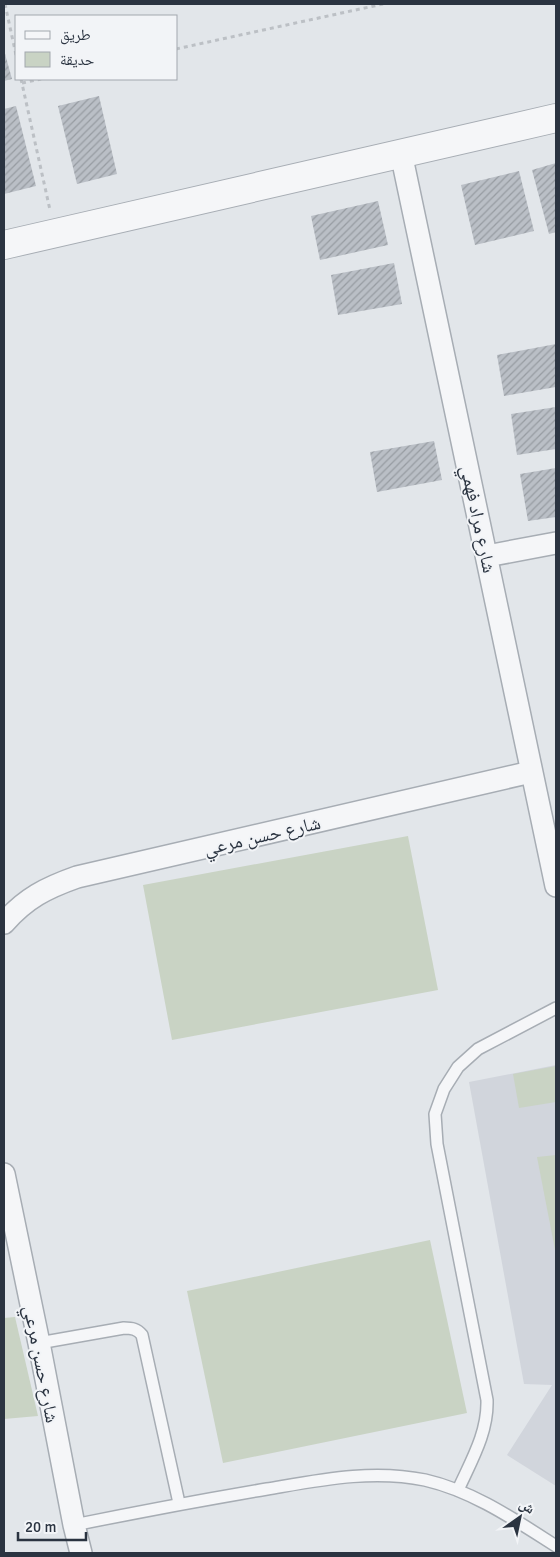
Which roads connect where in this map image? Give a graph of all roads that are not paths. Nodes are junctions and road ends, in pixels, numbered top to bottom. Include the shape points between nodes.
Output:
1 (556, 118) edge
2 (401, 153) junction
3 (4, 245) edge
4 (556, 543) edge
5 (487, 556) junction
6 (531, 772) junction
7 (556, 886) edge
8 (4, 923) edge
9 (556, 1008) edge
10 (4, 1174) edge
11 (39, 1342) junction
12 (458, 1490) junction
13 (179, 1503) junction
14 (74, 1525) junction
15 (556, 1546) edge
16 (80, 1553) edge

1 - 2 street
2 - 3 street
2 - 5 street, شارع مراد فهمي
4 - 5 street
5 - 6 street, شارع مراد فهمي
6 - 7 street, شارع مراد فهمي
6 - 8 street, شارع حسن مرعي via 77,877 37,893
9 - 12 lane via 478,1049 458,1067 444,1089 435,1114 437,1144 487,1400 484,1429
10 - 11 street, شارع حسن مرعي
11 - 13 lane via 124,1328 137,1330 142,1336
11 - 14 street, شارع حسن مرعي
12 - 13 lane via 417,1479 358,1476
12 - 15 lane
13 - 14 lane
14 - 16 street, شارع حسن مرعي

